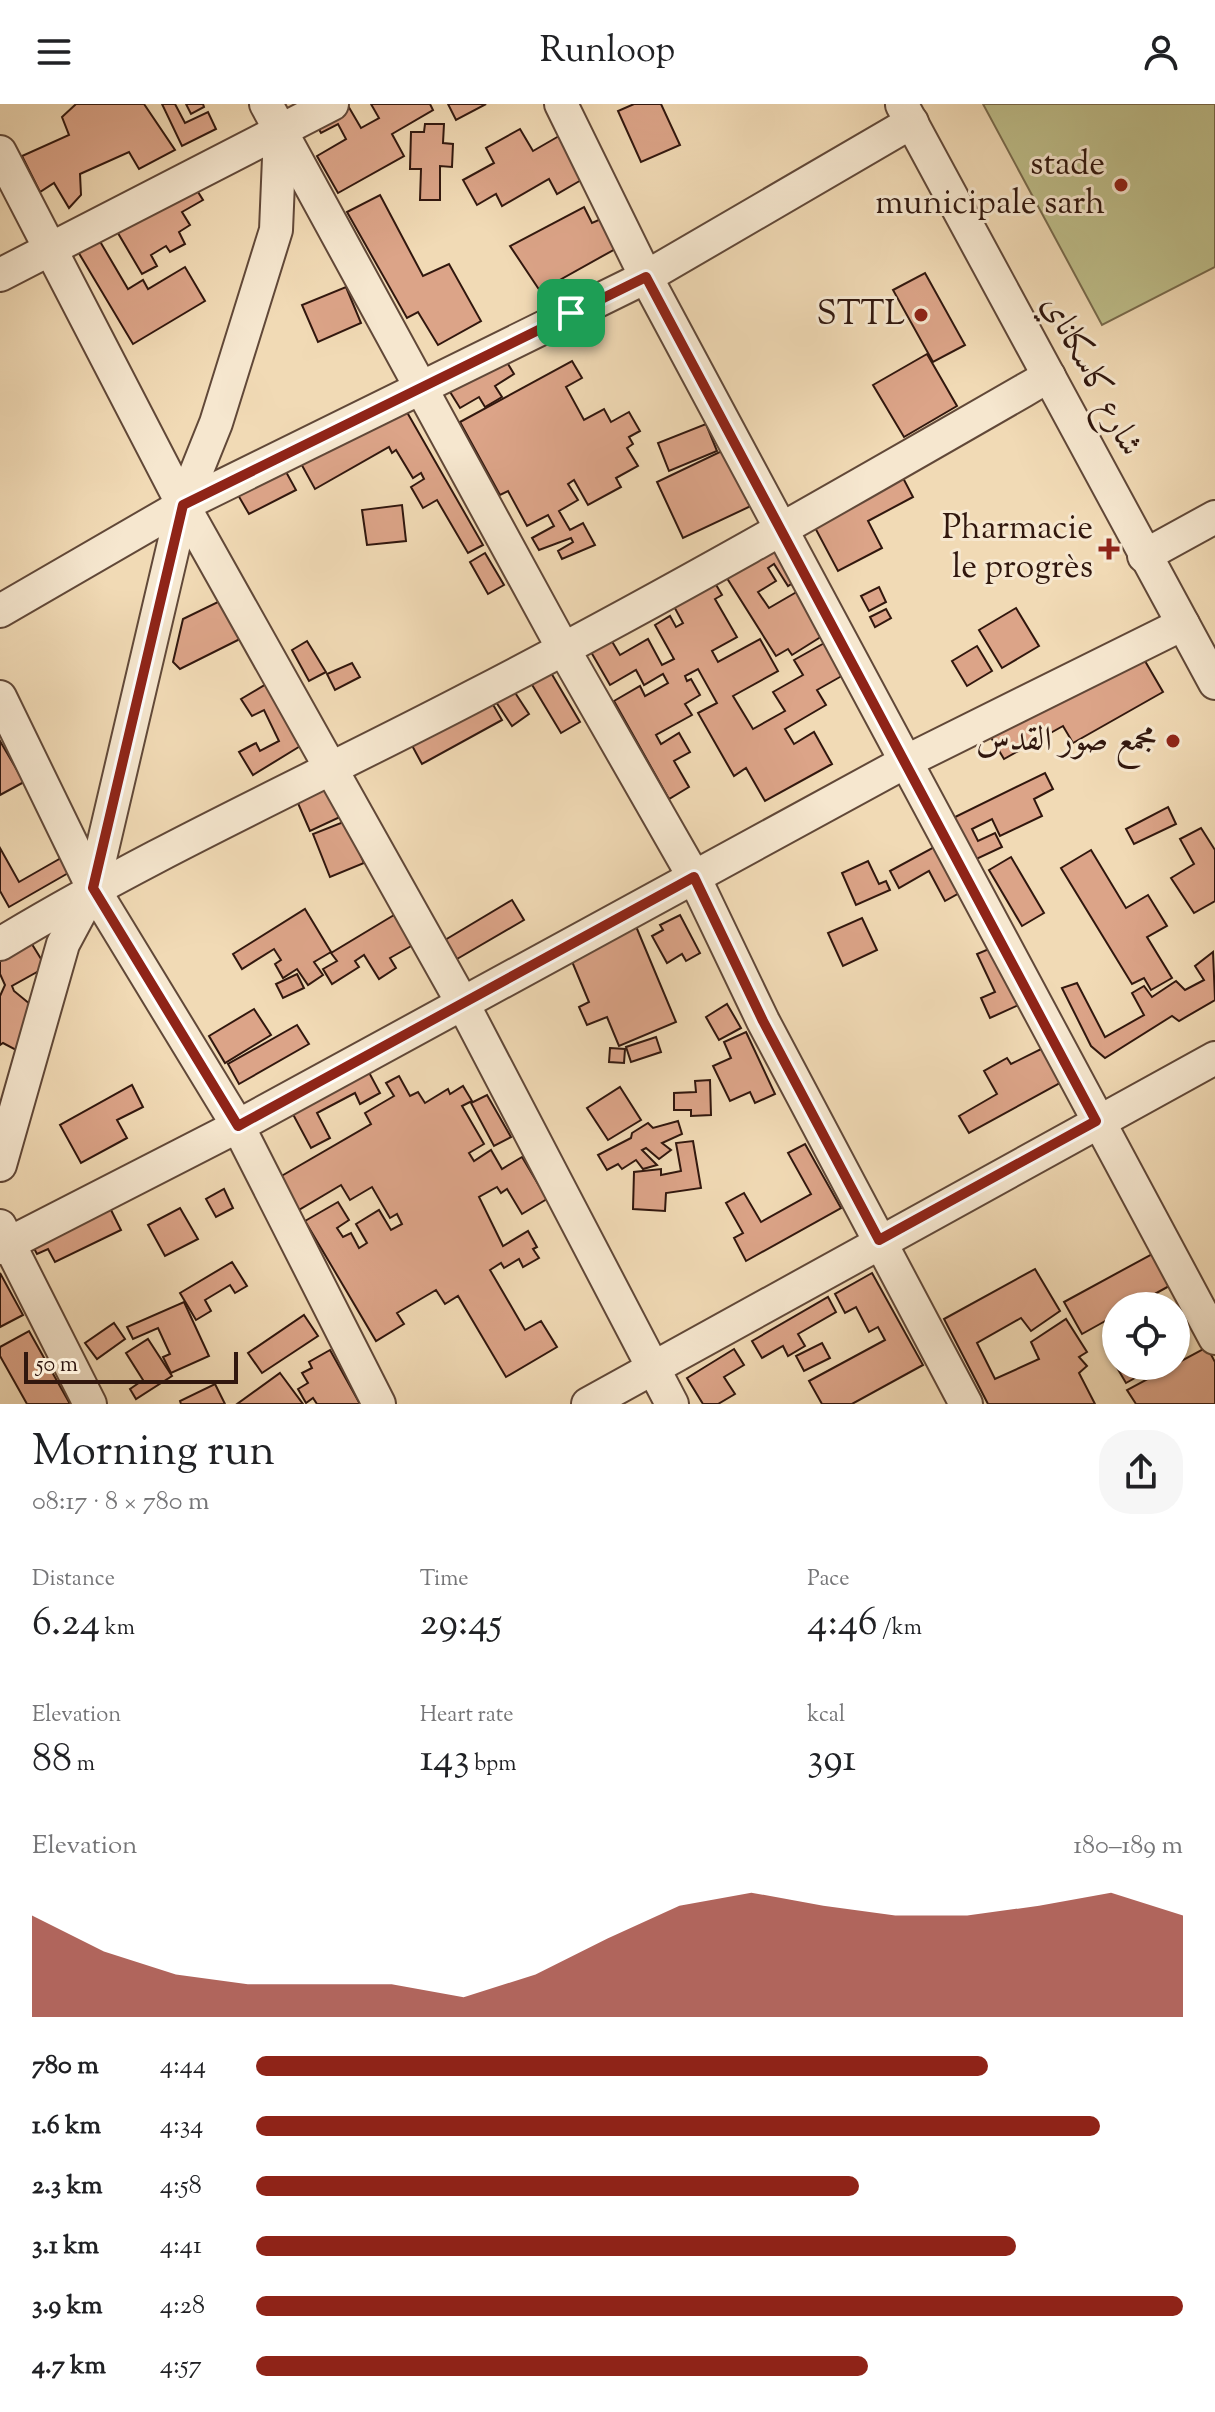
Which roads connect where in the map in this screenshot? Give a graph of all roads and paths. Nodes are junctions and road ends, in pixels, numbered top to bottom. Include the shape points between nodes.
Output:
1 (332, 104) edge
2 (561, 104) edge
3 (278, 113) edge
4 (907, 113) edge
5 (0, 152) edge
6 (51, 247) junction
7 (0, 275) edge
8 (646, 277) junction
9 (1049, 376) junction
10 (421, 386) junction
11 (183, 505) junction
12 (1215, 517) edge
13 (783, 529) junction
14 (1144, 556) junction
15 (0, 611) edge
16 (1183, 624) junction
17 (564, 650) junction
18 (1215, 683) edge
19 (0, 697) edge
20 (907, 761) junction
21 (334, 769) junction
22 (694, 877) junction
23 (93, 888) junction
24 (0, 944) edge
25 (463, 1004) junction
26 (1215, 1058) edge
27 (1096, 1121) junction
28 (238, 1126) junction
29 (0, 1165) edge
30 (3, 1240) edge
31 (879, 1240) junction
32 (1215, 1338) edge
33 (653, 1370) junction
34 (90, 1404) edge
35 (379, 1404) edge
36 (588, 1404) edge
37 (672, 1404) edge
38 (966, 1404) edge

1 - 3 street
2 - 8 street
3 - 6 street
3 - 10 street
3 - 11 street via 276,230 216,423
4 - 8 street
4 - 9 street, شارع كاسكاناي
5 - 6 street
6 - 7 street
6 - 11 street
8 - 10 street
8 - 13 street
9 - 13 street
9 - 14 street, شارع كاسكاناي
10 - 11 street
10 - 17 street
11 - 15 street
11 - 21 street
11 - 23 street
12 - 14 street
13 - 17 street
13 - 20 street
14 - 16 street, شارع كاسكاناي
16 - 18 street, شارع كاسكاناي
16 - 20 street
17 - 21 street
17 - 22 street
19 - 23 street
20 - 22 street
20 - 27 street
21 - 23 street
21 - 25 street
22 - 25 street
22 - 31 street
23 - 24 street
23 - 28 street
23 - 29 street via 63,944
25 - 28 street
25 - 33 street
26 - 27 street
27 - 31 street
27 - 32 street
28 - 30 street
28 - 35 street
30 - 34 street
31 - 33 street
31 - 38 street
33 - 36 street
33 - 37 street

